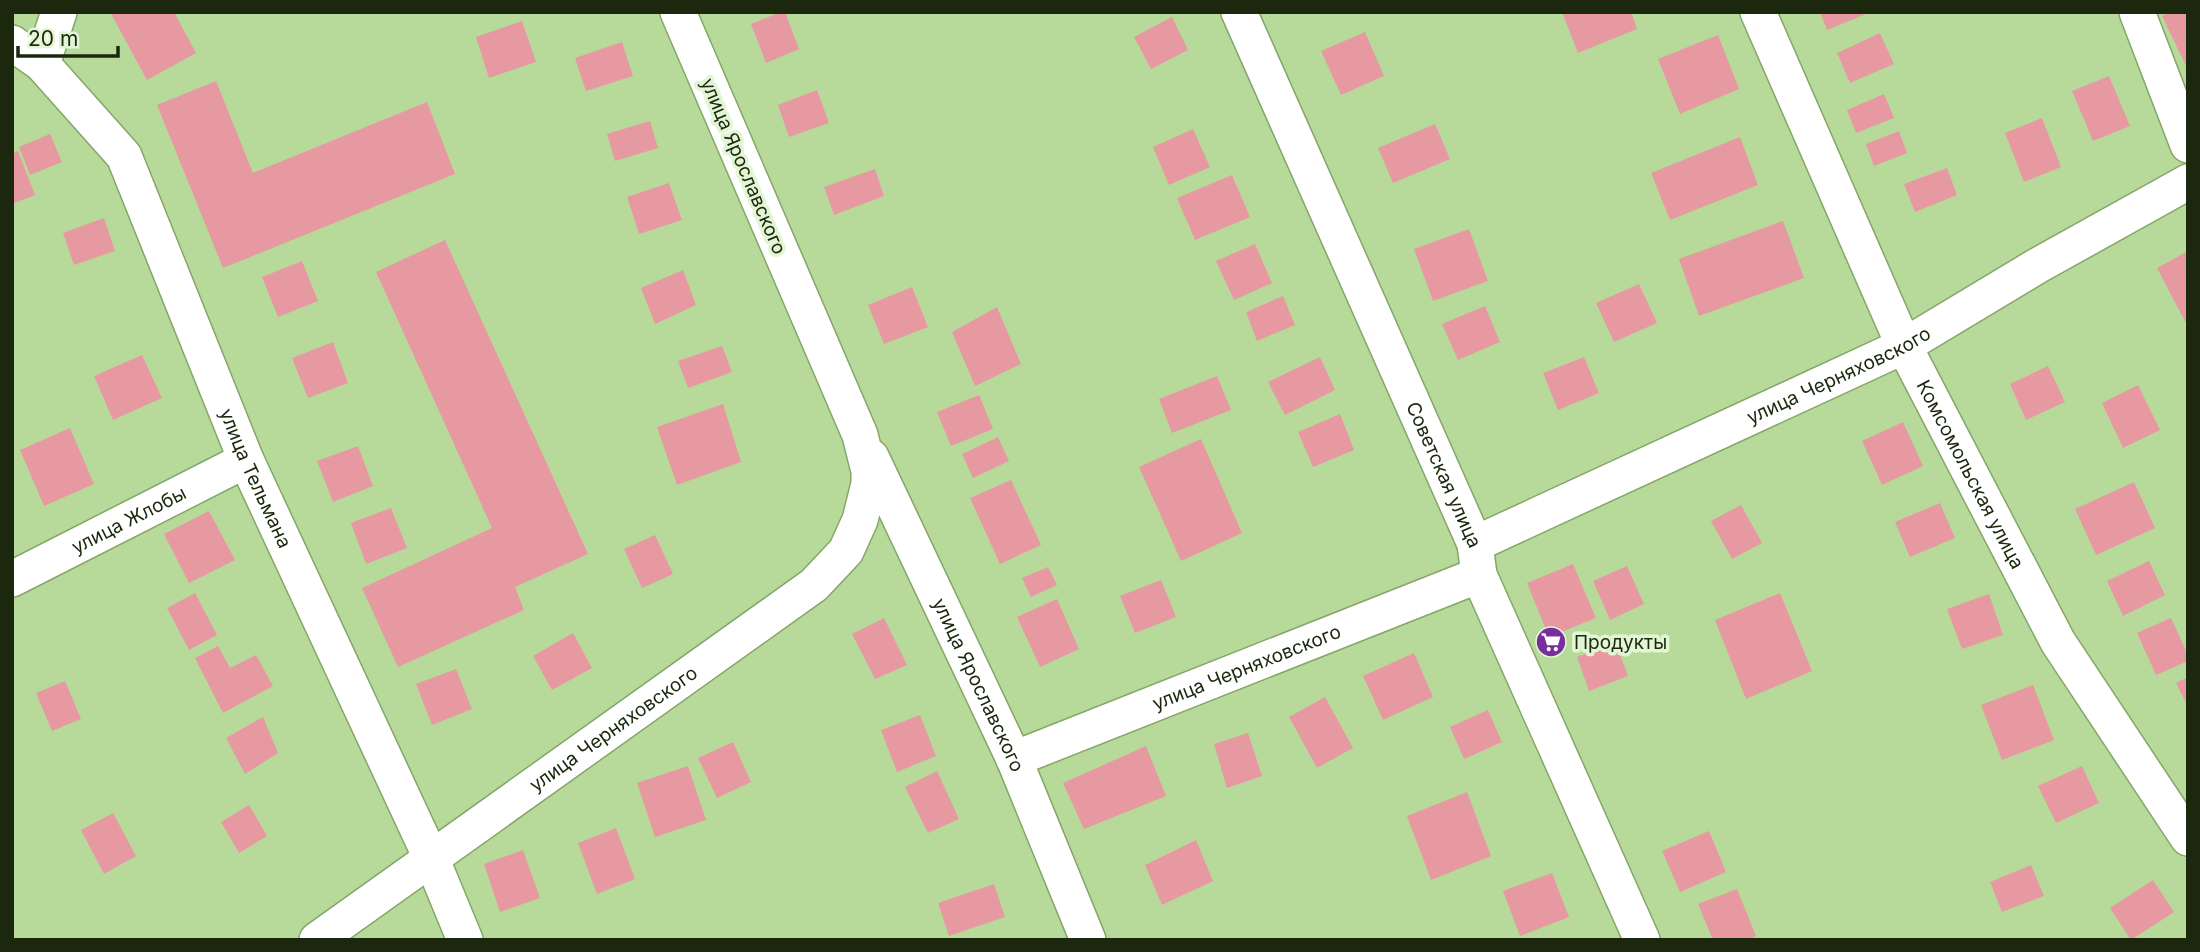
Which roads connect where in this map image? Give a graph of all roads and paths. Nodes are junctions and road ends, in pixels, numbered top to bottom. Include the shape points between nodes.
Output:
1 (60, 12) edge
2 (678, 12) edge
3 (1239, 12) edge
4 (1758, 12) edge
5 (2137, 12) edge
6 (12, 43) edge
7 (42, 64) junction
8 (2188, 145) edge
9 (2188, 182) edge
10 (1904, 346) junction
11 (860, 435) junction
12 (246, 460) junction
13 (869, 484) joint
14 (1477, 559) junction
15 (12, 579) edge
16 (1014, 759) junction
17 (2188, 838) edge
18 (432, 860) junction
19 (317, 940) edge
20 (465, 940) edge
21 (1088, 940) edge
22 (1642, 940) edge

1 - 7 street
2 - 11 street, улица Ярославского
3 - 14 street, Советская улица
4 - 10 street, Комсомольская улица
5 - 8 street
6 - 7 street, улица Тельмана
7 - 12 street, улица Тельмана via 124,156
9 - 10 street, улица Черняховского
10 - 14 street, улица Черняховского
10 - 17 street, Комсомольская улица via 2057,642
11 - 13 street, улица Ярославского
11 - 16 street, улица Ярославского
12 - 15 street, улица Жлобы
12 - 18 street, улица Тельмана
13 - 18 street, улица Черняховского via 846,551 814,585
14 - 16 street, улица Черняховского
14 - 22 street, Советская улица
16 - 21 street, улица Ярославского
18 - 19 street, улица Черняховского
18 - 20 street, улица Тельмана

